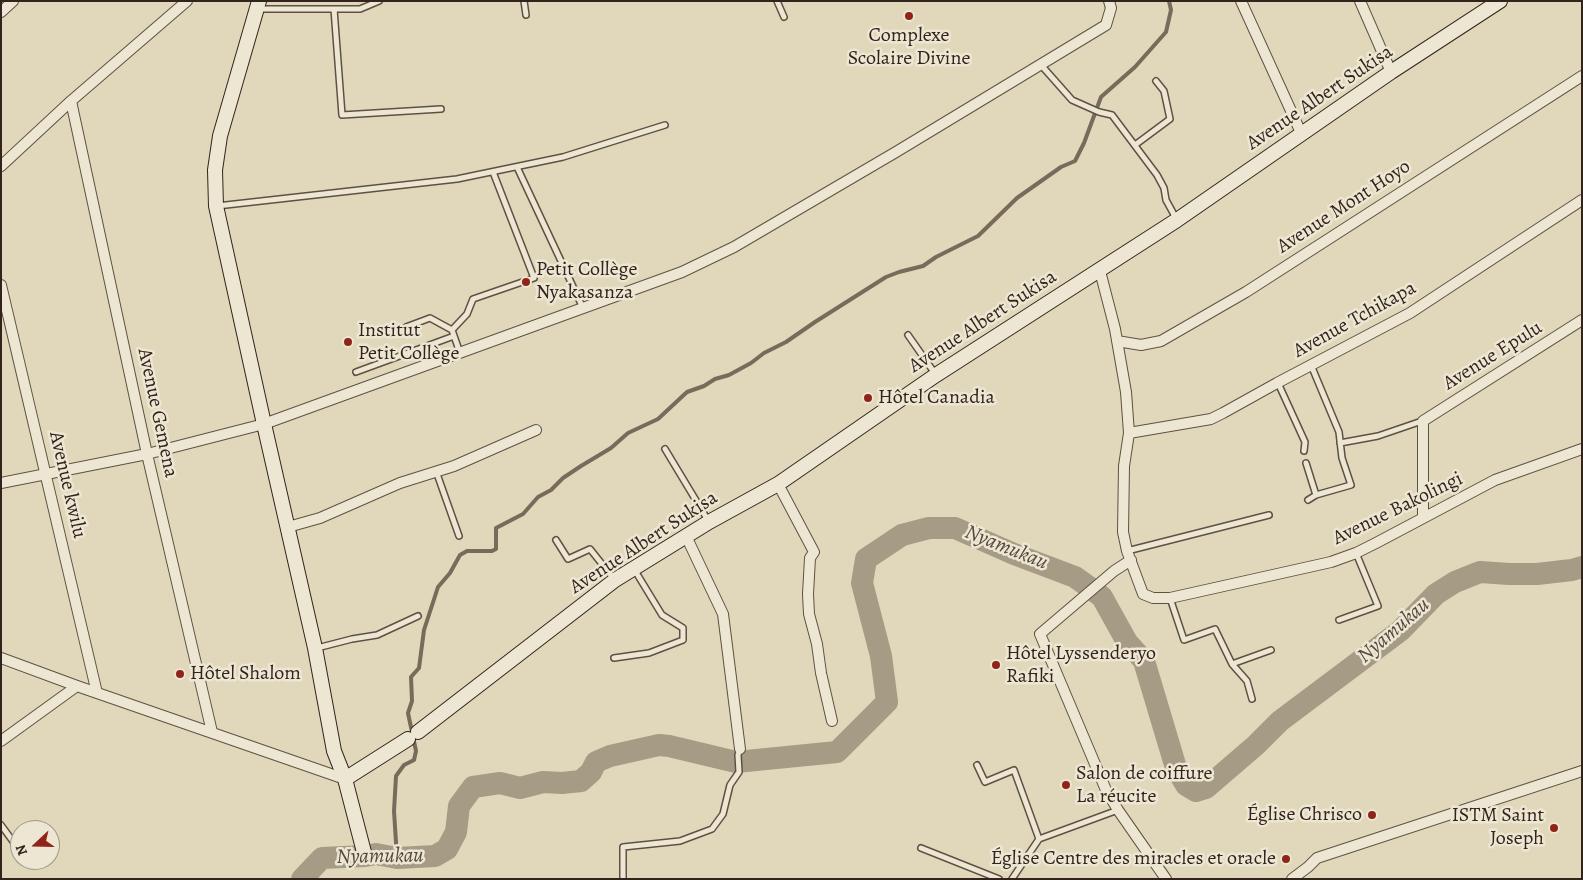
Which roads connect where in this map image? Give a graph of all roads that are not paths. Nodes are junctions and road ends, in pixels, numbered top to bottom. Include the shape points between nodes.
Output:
1 (13, 1) edge
2 (187, 1) edge
3 (379, 1) edge
4 (524, 1) edge
5 (777, 1) edge
6 (1109, 1) edge
7 (1241, 1) edge
8 (1360, 1) edge
9 (1500, 1) edge
10 (258, 5) edge
11 (1486, 5) edge
12 (334, 9) junction
13 (1, 12) edge
14 (526, 16) dead end
15 (784, 17) dead end
16 (1040, 64) junction
17 (1392, 72) junction
18 (1582, 76) edge
19 (1156, 81) dead end
20 (71, 101) junction
21 (441, 109) dead end
22 (665, 125) dead end
23 (1302, 135) junction
24 (1135, 145) junction
25 (1, 166) edge
26 (518, 167) junction
27 (493, 172) junction
28 (1582, 200) edge
29 (216, 206) junction
30 (1177, 220) junction
31 (1100, 271) junction
32 (1, 285) edge
33 (583, 308) junction
34 (1582, 320) edge
35 (406, 327) dead end
36 (452, 330) junction
37 (908, 335) dead end
38 (454, 336) junction
39 (1118, 341) junction
40 (460, 352) junction
41 (1311, 365) junction
42 (356, 372) dead end
43 (936, 375) junction
44 (1277, 382) junction
45 (1423, 421) junction
46 (264, 424) junction
47 (536, 430) dead end
48 (1128, 433) junction
49 (1340, 443) junction
50 (665, 449) dead end
51 (1582, 449) edge
52 (1304, 451) dead end
53 (147, 454) junction
54 (1306, 463) dead end
55 (436, 471) junction
56 (46, 475) junction
57 (1, 483) edge
58 (778, 484) junction
59 (1316, 495) junction
60 (1308, 500) dead end
61 (1269, 515) dead end
62 (1423, 517) junction
63 (709, 522) junction
64 (288, 527) junction
65 (459, 536) dead end
66 (686, 536) junction
67 (556, 540) dead end
68 (1356, 553) junction
69 (1129, 555) junction
70 (633, 569) junction
71 (615, 580) junction
72 (1170, 598) junction
73 (418, 616) dead end
74 (1340, 620) dead end
75 (315, 648) junction
76 (1272, 650) dead end
77 (1, 658) edge
78 (614, 658) dead end
79 (1232, 664) junction
80 (77, 686) junction
81 (97, 693) junction
82 (1252, 699) dead end
83 (832, 721) dead end
84 (212, 732) junction
85 (1, 742) edge
86 (739, 752) joint
87 (977, 765) dead end
88 (1582, 771) edge
89 (345, 779) junction
90 (1118, 810) junction
91 (1, 825) edge
92 (10, 837) edge
93 (1039, 839) junction
94 (921, 848) dead end
95 (365, 856) dead end
96 (1308, 868) junction
97 (623, 879) edge
98 (999, 879) edge
99 (1012, 879) edge
100 (1166, 879) edge
101 (1292, 879) edge
102 (1312, 879) edge

1 - 13 street
2 - 20 street
3 - 12 lane via 360,9
4 - 14 lane
5 - 15 lane
6 - 16 street via 1111,8 1106,25
7 - 23 street
8 - 17 street
9 - 11 street, Avenue Albert Sukisa
10 - 12 lane
10 - 29 street via 220,136 215,170
11 - 17 street, Avenue Albert Sukisa
12 - 21 lane via 342,115
16 - 24 lane via 1072,100 1112,115
16 - 33 street via 734,248 682,272
17 - 23 street, Avenue Albert Sukisa
18 - 39 street, Avenue Mont Hoyo via 1246,292 1161,341 1141,345
19 - 24 lane via 1164,91 1170,119
20 - 25 street
20 - 53 street, Avenue Gemena
22 - 26 lane via 563,157
23 - 30 street, Avenue Albert Sukisa
24 - 30 lane via 1158,174 1166,200
26 - 27 lane
26 - 33 lane
27 - 29 lane via 457,179
27 - 36 lane via 534,278 473,299 467,314
28 - 41 street, Avenue Tchikapa via 1410,312
29 - 46 street
30 - 31 street, Avenue Albert Sukisa
31 - 39 street
31 - 43 street, Avenue Albert Sukisa
32 - 56 street, Avenue kwilu
33 - 40 street
34 - 45 street, Avenue Epulu
35 - 36 lane via 430,318
36 - 38 lane
37 - 43 lane
38 - 40 lane
38 - 42 lane
39 - 48 street
40 - 46 street
41 - 44 street, Avenue Tchikapa
41 - 49 lane via 1339,432
43 - 58 street, Avenue Albert Sukisa
44 - 48 street, Avenue Tchikapa via 1211,418
44 - 52 lane via 1305,442
45 - 49 lane via 1378,436
45 - 62 street
46 - 53 street
46 - 64 street
47 - 55 street
48 - 69 street via 1123,532
49 - 59 lane via 1351,486
50 - 63 lane
51 - 62 street, Avenue Bakolingi via 1495,480
53 - 56 street
53 - 84 street, Avenue Gemena
54 - 59 lane
55 - 64 street via 320,518
55 - 65 lane
56 - 57 street
56 - 81 street, Avenue kwilu
58 - 63 street, Avenue Albert Sukisa
58 - 83 street via 814,552 810,558 809,614
59 - 60 lane
61 - 69 lane
62 - 68 street, Avenue Bakolingi
63 - 66 street, Avenue Albert Sukisa
64 - 75 street
66 - 70 street, Avenue Albert Sukisa
66 - 86 street via 722,614
67 - 71 lane via 568,559 590,549
68 - 72 street, Avenue Bakolingi via 1331,562
68 - 74 lane via 1378,606
69 - 72 street, Avenue Bakolingi via 1143,594
69 - 90 street via 1040,634 1106,790
70 - 71 street, Avenue Albert Sukisa
70 - 78 lane via 662,615 683,628 683,640 649,653
71 - 89 street, Avenue Albert Sukisa via 413,736
72 - 79 lane via 1184,640 1215,629
73 - 75 lane via 377,635
75 - 89 street via 334,751
76 - 79 lane
77 - 80 street
79 - 82 lane via 1247,681
80 - 81 street
80 - 85 street
81 - 84 street
84 - 89 street
86 - 97 lane via 739,772 730,785 723,814 712,829 680,841 623,847
87 - 93 lane via 986,782 1014,770
88 - 96 street via 1317,858
89 - 95 street
90 - 93 lane
90 - 100 street
91 - 92 lane
93 - 99 lane
94 - 98 lane
96 - 101 street
96 - 102 street

